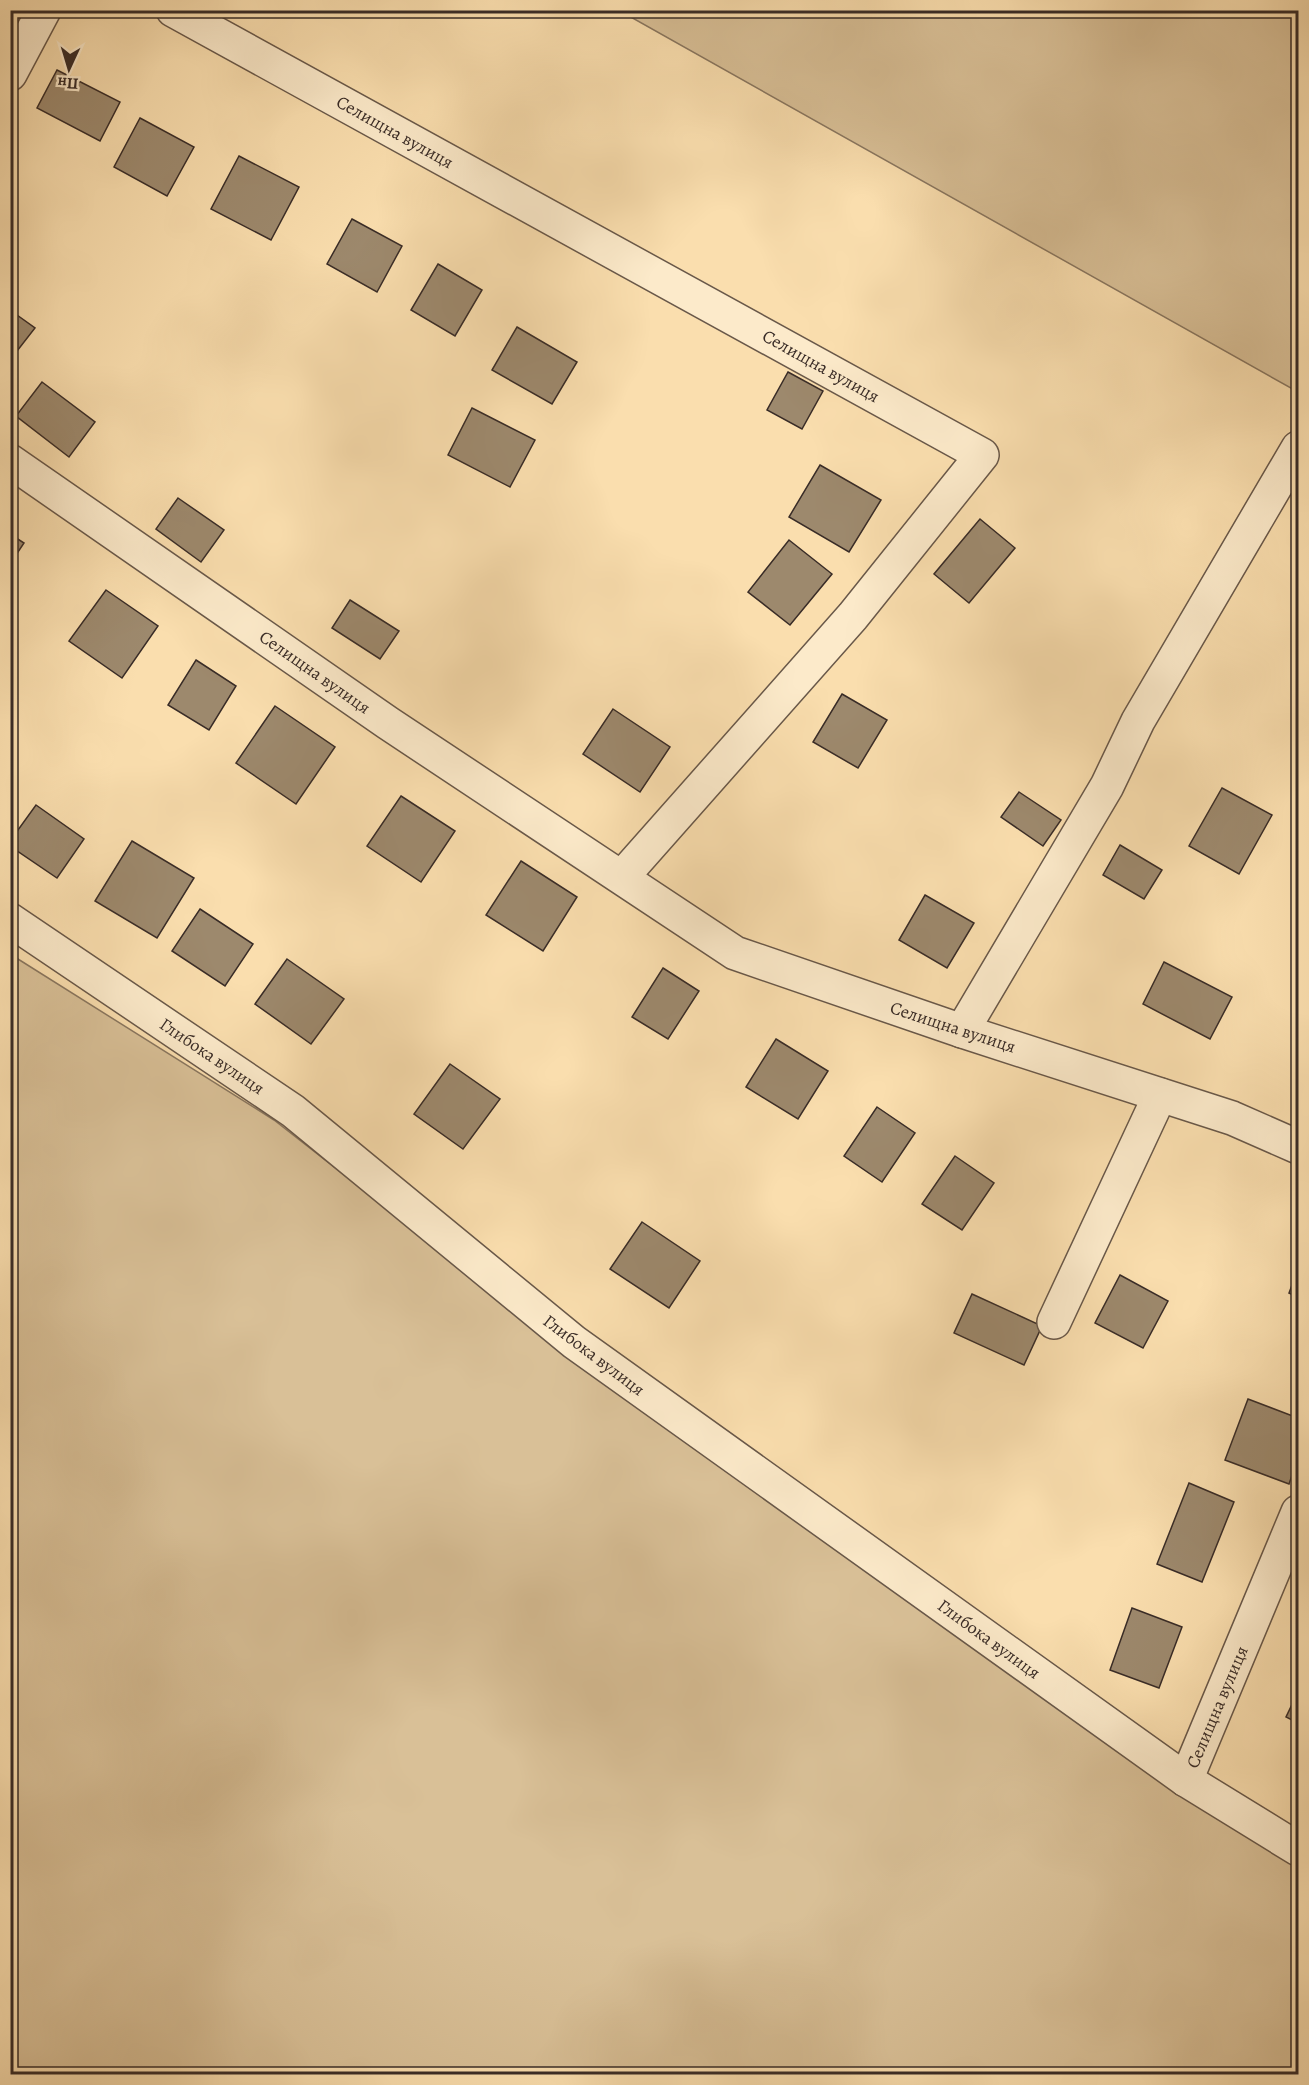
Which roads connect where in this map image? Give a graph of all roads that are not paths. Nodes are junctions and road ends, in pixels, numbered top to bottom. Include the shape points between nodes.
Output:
1 (44, 10) edge
2 (173, 10) edge
3 (10, 74) edge
4 (1299, 448) edge
5 (10, 461) edge
6 (622, 878) junction
7 (10, 920) edge
8 (962, 1031) junction
9 (1160, 1095) junction
10 (1299, 1147) edge
11 (1054, 1322) dead end
12 (1299, 1512) edge
13 (1186, 1780) junction
14 (1299, 1849) edge

1 - 3 street
2 - 6 street, Селищна вулиця via 982,455 853,616
4 - 8 street
5 - 6 street, Селищна вулиця via 388,723
6 - 8 street, Селищна вулиця via 735,953
7 - 13 street, Глибока вулиця via 293,1111 574,1342
8 - 9 street, Селищна вулиця
9 - 10 street, Селищна вулиця via 1232,1118
9 - 11 street
12 - 13 street, Селищна вулиця
13 - 14 street, Селищна вулиця

